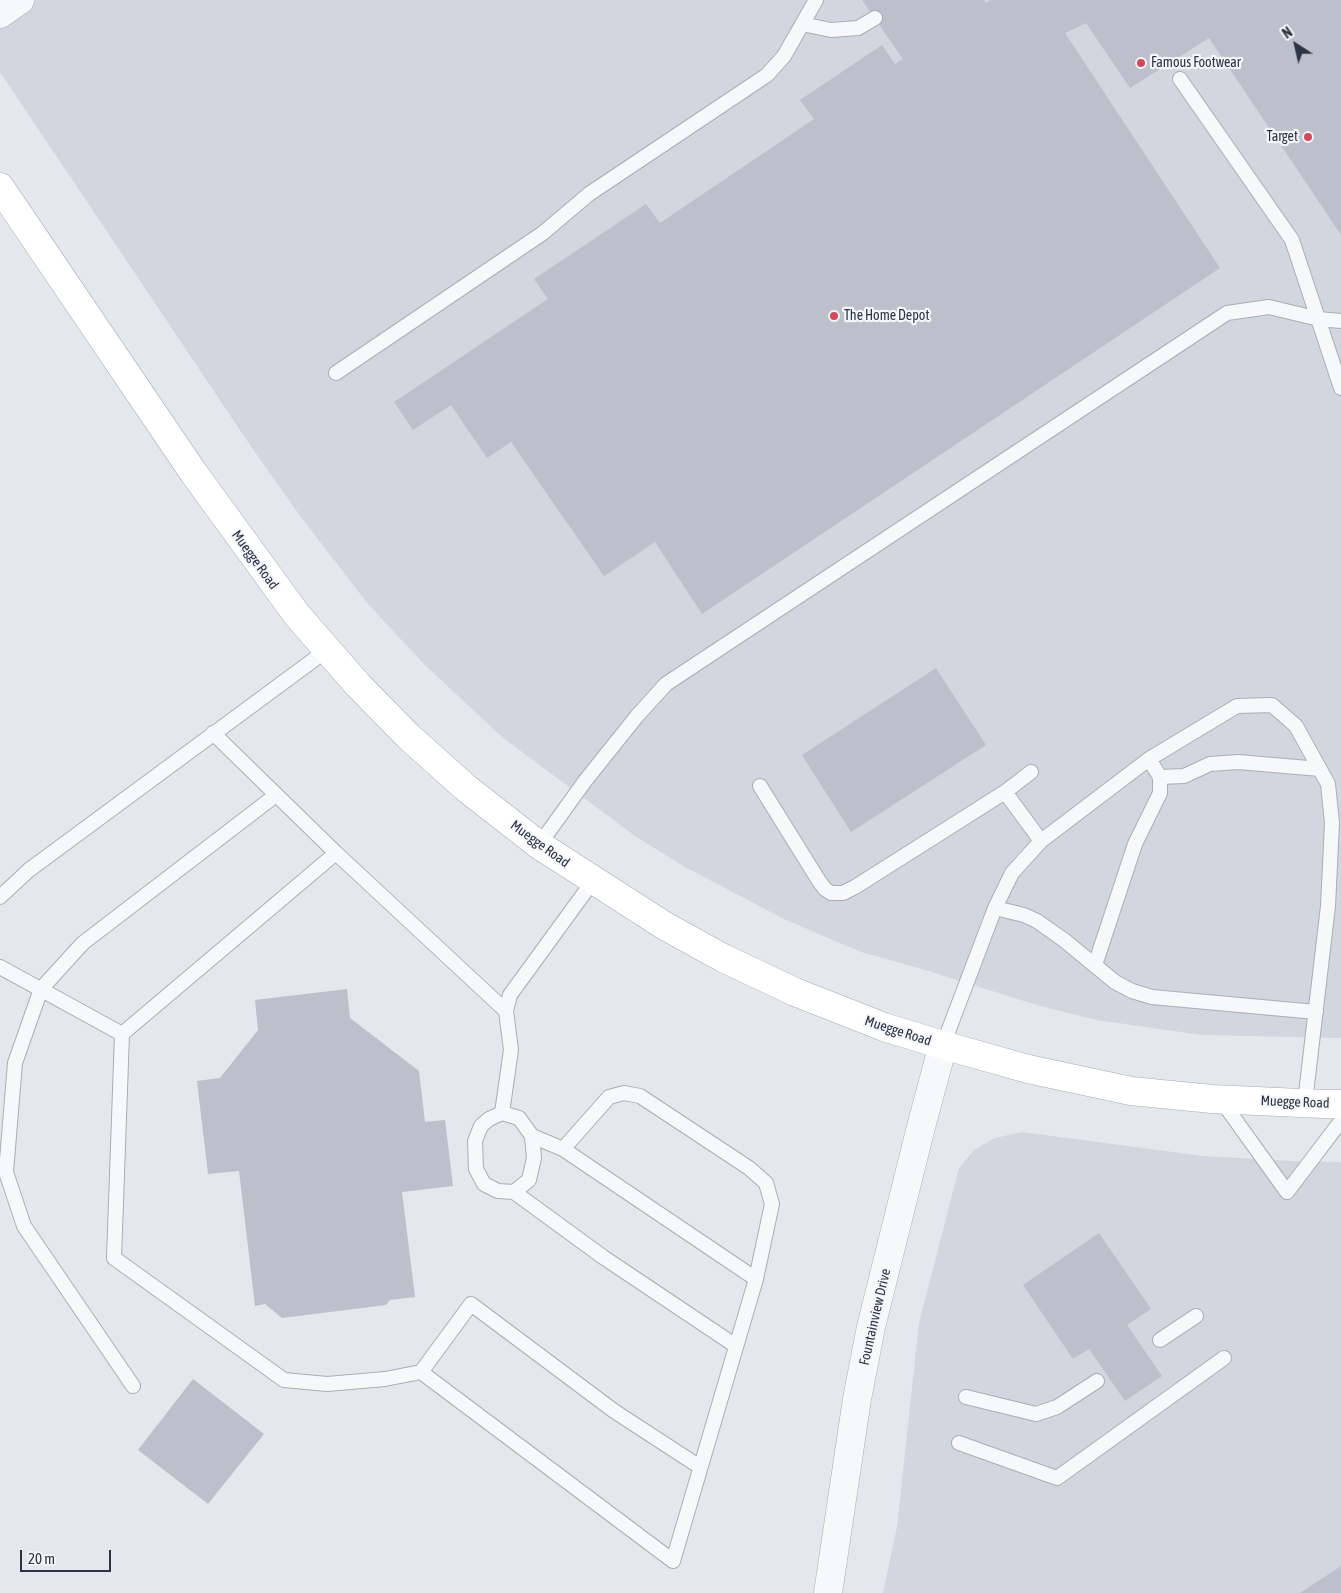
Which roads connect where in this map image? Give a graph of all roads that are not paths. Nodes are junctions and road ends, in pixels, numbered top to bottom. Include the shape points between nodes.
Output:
1 (20, 0) edge
2 (816, 0) edge
3 (0, 14) edge
4 (875, 18) dead end
5 (802, 24) junction
6 (1180, 79) dead end
7 (0, 187) edge
8 (1319, 319) junction
9 (1341, 321) edge
10 (336, 373) dead end
11 (1341, 388) edge
12 (327, 650) junction
13 (213, 733) junction
14 (1149, 759) junction
15 (1320, 769) junction
16 (1031, 772) dead end
17 (1160, 777) junction
18 (760, 786) dead end
19 (1005, 792) junction
20 (276, 795) junction
21 (1041, 841) junction
22 (539, 845) junction
23 (336, 852) junction
24 (593, 881) junction
25 (0, 898) edge
26 (995, 908) junction
27 (1095, 965) junction
28 (0, 967) edge
29 (41, 989) junction
30 (506, 1011) junction
31 (1316, 1012) junction
32 (122, 1034) junction
33 (943, 1046) junction
34 (1221, 1099) junction
35 (1305, 1102) junction
36 (1341, 1104) edge
37 (502, 1113) junction
38 (1341, 1121) edge
39 (532, 1136) junction
40 (564, 1149) junction
41 (514, 1192) junction
42 (756, 1279) junction
43 (1196, 1316) dead end
44 (1160, 1340) dead end
45 (736, 1346) junction
46 (1224, 1358) dead end
47 (421, 1372) junction
48 (1097, 1381) dead end
49 (134, 1386) dead end
50 (966, 1397) dead end
51 (958, 1443) dead end
52 (700, 1467) junction
53 (828, 1593) edge

1 - 3 street
2 - 5 lane
4 - 5 lane via 858,28 831,30
5 - 10 lane via 784,56 767,75 589,194 543,233
6 - 8 lane via 1292,240
7 - 12 main road, Muegge Road via 192,472 297,615
8 - 9 lane
8 - 11 lane
8 - 22 lane via 1269,307 1227,313 666,684 637,716
12 - 13 lane
12 - 22 main road, Muegge Road via 409,737 466,788
13 - 20 lane
13 - 25 lane via 29,870
14 - 15 lane via 1238,706 1272,705 1296,726
14 - 17 lane
14 - 21 lane
15 - 17 lane via 1238,762 1210,764 1184,776
15 - 31 lane via 1328,784 1332,823 1328,906
16 - 19 lane
17 - 27 lane via 1160,793 1135,844
18 - 19 lane via 825,889 831,893 842,893 855,887
19 - 21 lane
20 - 23 lane
20 - 29 lane via 83,944
21 - 26 lane via 1012,873
22 - 24 main road, Muegge Road
23 - 30 lane
23 - 32 lane
24 - 30 lane via 510,995
24 - 33 main road, Muegge Road via 723,958 795,992 863,1020
26 - 27 lane via 1038,921
26 - 33 lane
27 - 31 lane via 1115,982 1152,996
28 - 29 lane
29 - 32 lane
29 - 49 lane via 14,1062 6,1172 24,1226
30 - 37 lane via 511,1050
31 - 35 lane
32 - 47 lane via 114,1258 284,1380 327,1384
33 - 34 main road, Muegge Road via 1028,1069 1131,1091
33 - 53 street, Fountainview Drive via 871,1327
34 - 35 main road, Muegge Road
34 - 38 lane via 1287,1192
35 - 36 main road, Muegge Road
37 - 39 lane via 519,1118
37 - 41 lane via 489,1118 481,1126 475,1141 476,1169 484,1184 498,1191
39 - 40 lane
39 - 41 lane via 534,1158 530,1180
40 - 42 lane
40 - 42 lane via 609,1096 624,1093 640,1096 749,1168 766,1183 772,1204
41 - 45 lane via 603,1257
42 - 45 lane
43 - 44 lane
45 - 52 lane
46 - 51 lane via 1057,1478
47 - 52 lane via 471,1304 614,1411
47 - 52 lane via 673,1561
48 - 50 lane via 1057,1407 1036,1414

